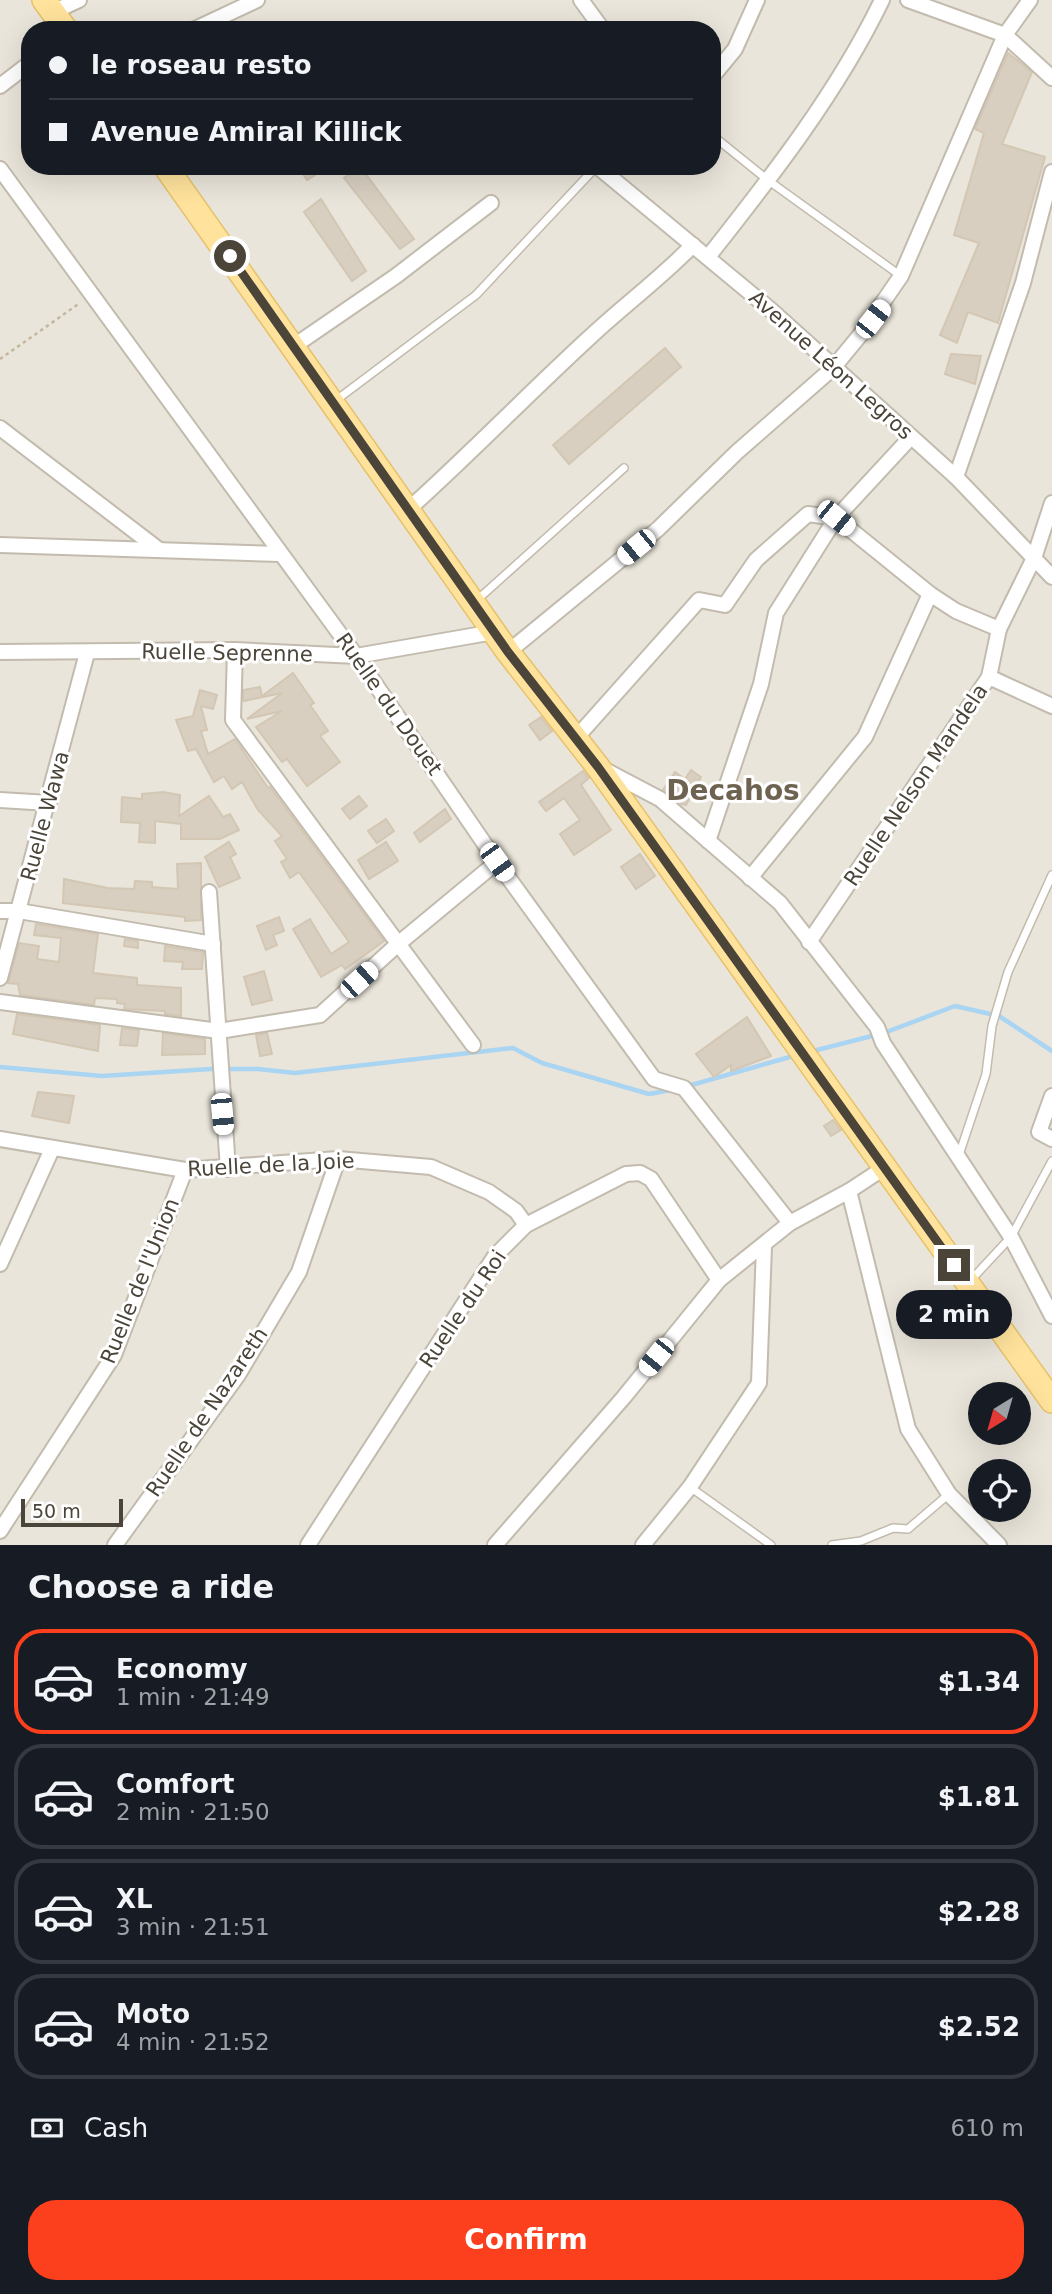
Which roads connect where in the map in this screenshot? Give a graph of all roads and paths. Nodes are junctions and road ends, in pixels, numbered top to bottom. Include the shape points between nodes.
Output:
1 (79, 0) edge
2 (257, 0) edge
3 (581, 0) edge
4 (757, 0) edge
5 (882, 0) edge
6 (908, 0) edge
7 (1030, 0) edge
8 (55, 14) edge
9 (212, 21) edge
10 (596, 21) edge
11 (1005, 35) junction
12 (721, 66) edge
13 (21, 70) edge
14 (1052, 78) edge
15 (0, 86) edge
16 (721, 142) edge
17 (0, 169) edge
18 (1052, 172) edge
19 (171, 175) edge
20 (589, 175) edge
21 (608, 175) edge
22 (769, 181) junction
23 (491, 203) dead end
24 (693, 245) junction
25 (708, 257) junction
26 (901, 276) junction
27 (92, 295) junction
28 (294, 346) junction
29 (0, 359) edge
30 (833, 368) junction
31 (334, 401) junction
32 (0, 428) edge
33 (911, 437) junction
34 (624, 468) dead end
35 (956, 477) junction
36 (1052, 503) edge
37 (410, 508) junction
38 (836, 518) junction
39 (0, 545) edge
40 (158, 549) junction
41 (280, 554) junction
42 (1034, 558) junction
43 (1050, 571) edge
44 (930, 594) junction
45 (474, 602) junction
46 (999, 629) junction
47 (494, 632) junction
48 (235, 650) junction
49 (0, 652) edge
50 (508, 652) junction
51 (87, 653) junction
52 (356, 656) junction
53 (989, 677) junction
54 (1052, 706) edge
55 (576, 738) junction
56 (598, 767) junction
57 (0, 800) edge
58 (49, 803) junction
59 (708, 841) junction
60 (497, 862) junction
61 (1052, 875) edge
62 (750, 878) junction
63 (209, 892) dead end
64 (0, 911) edge
65 (19, 912) junction
66 (809, 942) junction
67 (213, 944) junction
68 (398, 944) junction
69 (0, 978) edge
70 (0, 1002) edge
71 (219, 1031) junction
72 (473, 1045) dead end
73 (1052, 1096) edge
74 (0, 1139) edge
75 (1052, 1139) edge
76 (52, 1149) junction
77 (338, 1159) junction
78 (958, 1159) junction
79 (1052, 1161) edge
80 (884, 1168) junction
81 (228, 1169) junction
82 (185, 1170) junction
83 (849, 1191) junction
84 (790, 1223) junction
85 (526, 1225) junction
86 (1011, 1237) junction
87 (764, 1245) junction
88 (0, 1264) edge
89 (719, 1280) junction
90 (968, 1284) junction
91 (1052, 1316) edge
92 (1052, 1401) edge
93 (690, 1487) junction
94 (949, 1494) junction
95 (0, 1531) edge
96 (115, 1545) edge
97 (308, 1545) edge
98 (495, 1545) edge
99 (643, 1545) edge
100 (771, 1545) edge
101 (832, 1545) edge
102 (999, 1545) edge

1 - 8 street
2 - 9 street
3 - 10 street
4 - 12 street via 735,49
5 - 22 street via 845,68
6 - 11 street
7 - 11 street
11 - 14 street
11 - 26 street
13 - 15 street
16 - 22 lane
17 - 27 street, Ruelle du Douet
18 - 35 street via 1023,283
19 - 28 main road
20 - 31 lane via 476,295
21 - 24 street, Avenue Léon Legros
22 - 25 street
22 - 26 lane
23 - 28 street
24 - 25 street, Avenue Léon Legros
24 - 37 street
25 - 30 street, Avenue Léon Legros
26 - 30 street
27 - 29 path
27 - 41 street, Ruelle du Douet
28 - 31 main road
30 - 33 street, Avenue Léon Legros
30 - 50 street via 657,529
31 - 37 main road
32 - 40 street
33 - 35 street, Avenue Léon Legros
33 - 38 street
34 - 45 lane
35 - 42 street, Avenue Léon Legros
36 - 42 street, Ruelle Nelson Mandela
37 - 45 main road
38 - 44 street
38 - 55 street via 808,513 756,561 725,605 698,600
38 - 59 street via 776,613 761,684
39 - 40 street
40 - 41 street
41 - 52 street, Ruelle du Douet
42 - 43 street, Avenue Léon Legros
42 - 46 street, Ruelle Nelson Mandela
44 - 46 street
44 - 62 street via 865,737
45 - 47 main road
46 - 53 street, Ruelle Nelson Mandela
47 - 50 main road
47 - 52 street, Ruelle Seprenne
48 - 51 street, Ruelle Seprenne
48 - 52 street, Ruelle Seprenne
48 - 68 street via 233,720
49 - 51 street, Ruelle Seprenne
50 - 55 main road
51 - 58 street, Ruelle Wawa
52 - 60 street, Ruelle du Douet
53 - 54 street
53 - 66 street, Ruelle Nelson Mandela
55 - 56 main road
56 - 59 street via 660,799
56 - 80 main road
57 - 58 street
58 - 65 street, Ruelle Wawa
59 - 62 street
60 - 68 street
60 - 84 street, Ruelle du Douet via 654,1079 684,1088
61 - 78 lane via 1016,949 992,1026 986,1074
62 - 66 street via 780,903
63 - 67 street
64 - 65 street
65 - 67 street
65 - 69 street, Ruelle Wawa
66 - 78 street via 877,1027
67 - 71 street
68 - 71 street via 320,1015
68 - 72 street
70 - 71 street
71 - 81 street
73 - 75 street via 1039,1132
74 - 76 street, Ruelle de la Joie
76 - 82 street, Ruelle de la Joie
76 - 88 street
77 - 81 street, Ruelle de la Joie
77 - 85 street, Ruelle de la Joie via 432,1167 489,1192 516,1211
77 - 96 street, Ruelle de Nazareth via 299,1272 238,1375
78 - 86 street
79 - 86 lane
80 - 83 street
80 - 90 main road
81 - 82 street, Ruelle de la Joie
82 - 95 street, Ruelle de l'Union via 114,1355
83 - 84 street
83 - 94 street via 908,1429
84 - 87 street
85 - 89 street, Ruelle du Roi via 626,1174 640,1173 651,1179
85 - 97 street, Ruelle du Roi via 495,1256
86 - 90 lane
86 - 91 street
87 - 89 street
87 - 93 street via 759,1383
89 - 98 street
90 - 92 main road
93 - 99 street
93 - 100 lane
94 - 101 lane via 908,1529 893,1528 861,1541
94 - 102 street

